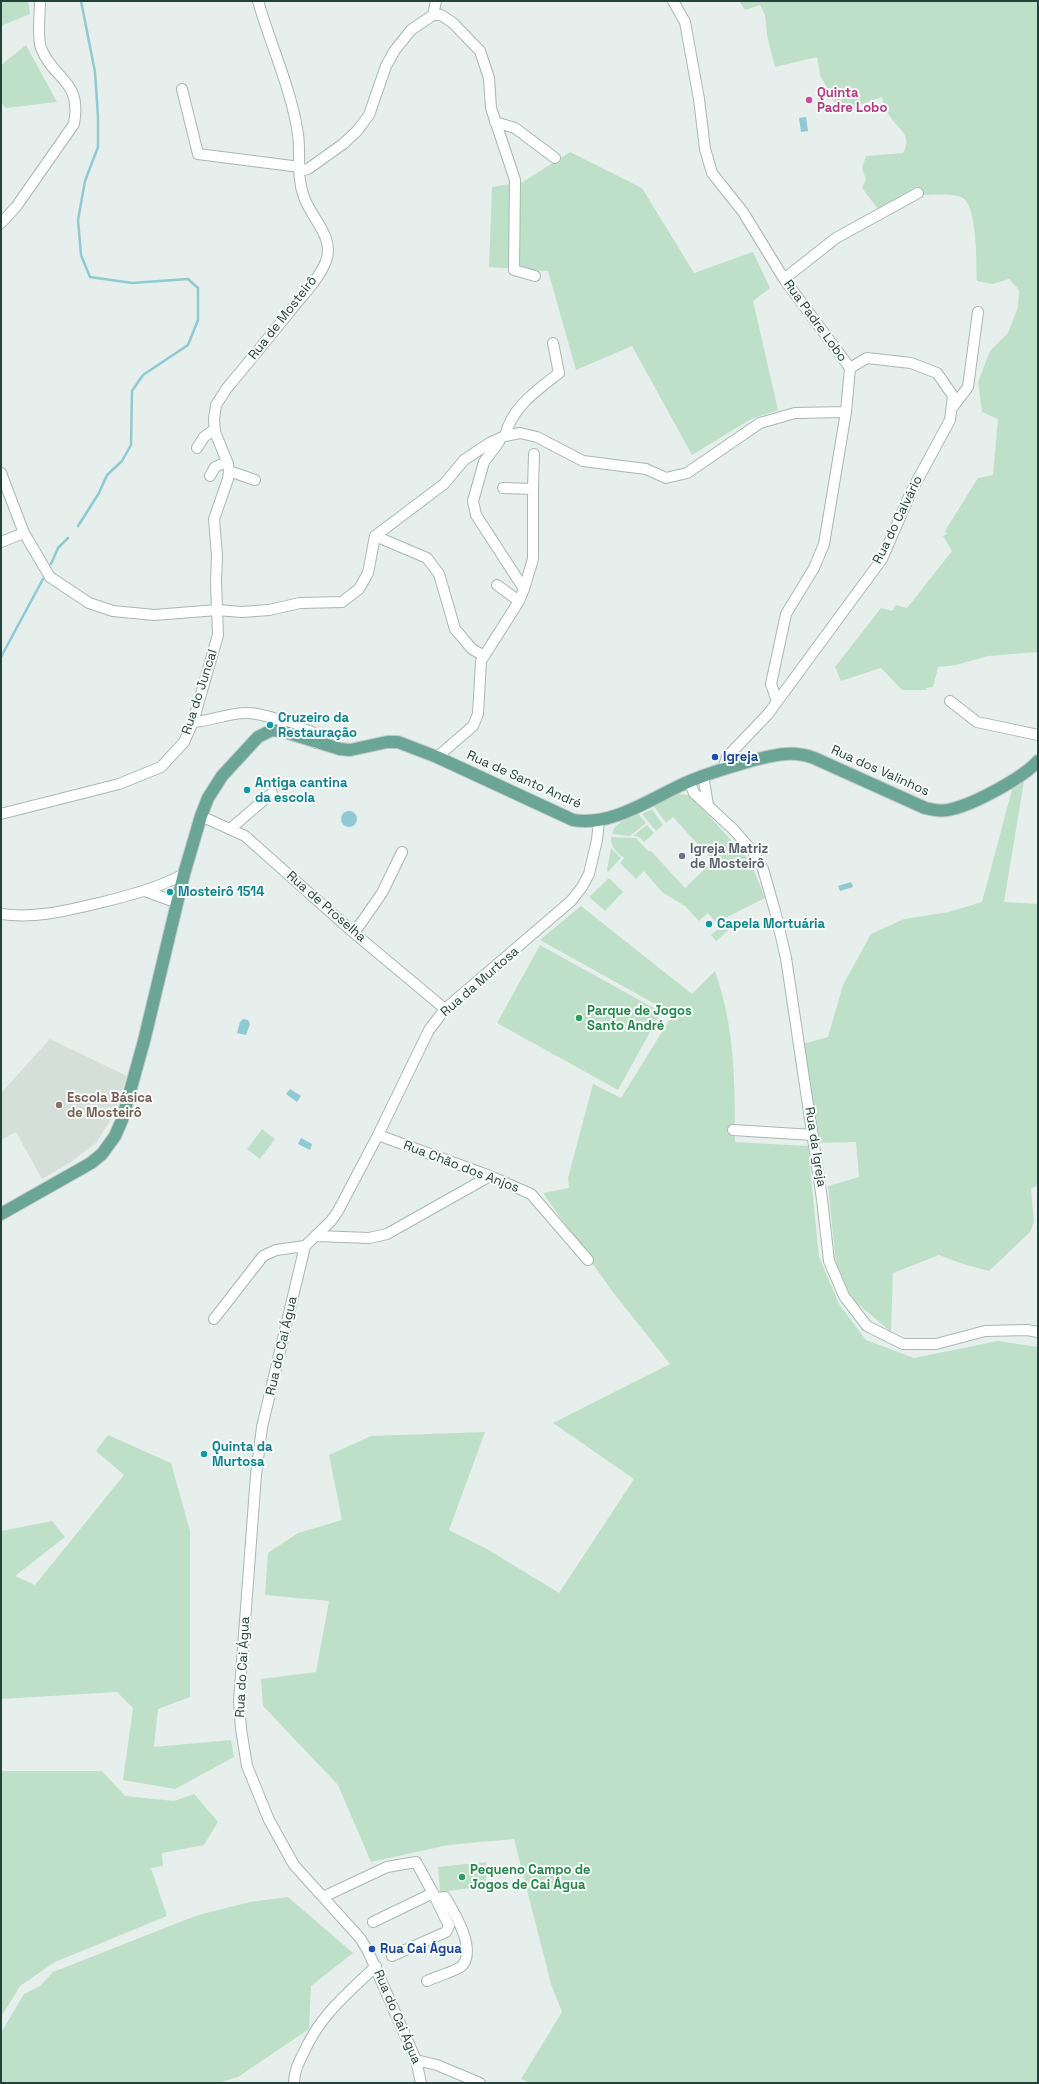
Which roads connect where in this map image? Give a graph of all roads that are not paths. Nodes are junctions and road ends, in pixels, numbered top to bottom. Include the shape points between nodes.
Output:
1 (40, 1) edge
2 (258, 1) edge
3 (436, 1) edge
4 (673, 1) edge
5 (433, 15) junction
6 (182, 89) dead end
7 (495, 122) junction
8 (555, 158) dead end
9 (299, 169) junction
10 (918, 193) dead end
11 (1, 223) edge
12 (535, 276) dead end
13 (784, 278) junction
14 (978, 312) dead end
15 (553, 343) dead end
16 (850, 368) junction
17 (951, 409) junction
18 (846, 412) junction
19 (215, 429) junction
20 (505, 436) junction
21 (197, 448) dead end
22 (534, 454) dead end
23 (228, 466) junction
24 (1, 474) edge
25 (210, 476) dead end
26 (255, 480) dead end
27 (503, 488) dead end
28 (533, 489) junction
29 (24, 533) junction
30 (375, 536) junction
31 (1, 542) edge
32 (497, 585) dead end
33 (524, 589) junction
34 (519, 601) junction
35 (217, 610) junction
36 (484, 656) junction
37 (777, 701) junction
38 (950, 701) dead end
39 (193, 722) junction
40 (1038, 735) edge
41 (312, 742) junction
42 (437, 757) junction
43 (1038, 761) edge
44 (723, 769) junction
45 (703, 775) junction
46 (689, 781) junction
47 (272, 793) dead end
48 (708, 805) junction
49 (1, 814) edge
50 (201, 816) junction
51 (598, 820) junction
52 (230, 829) junction
53 (402, 852) dead end
54 (184, 874) junction
55 (145, 891) junction
56 (178, 903) junction
57 (1, 914) edge
58 (354, 933) junction
59 (445, 1009) junction
60 (733, 1130) dead end
61 (378, 1135) junction
62 (813, 1135) junction
63 (490, 1176) junction
64 (1, 1214) edge
65 (317, 1236) junction
66 (305, 1246) junction
67 (588, 1260) dead end
68 (214, 1319) dead end
69 (1038, 1332) edge
70 (435, 1895) junction
71 (323, 1897) junction
72 (373, 1922) dead end
73 (392, 1956) dead end
74 (376, 1966) junction
75 (428, 1981) dead end
76 (416, 2060) junction
77 (294, 2083) edge
78 (421, 2083) edge
79 (480, 2083) edge

1 - 11 street via 40,46 48,61 71,88 77,107 74,124 16,207
2 - 9 street, Rua de Mosteirô via 287,81 298,135
3 - 5 street
4 - 13 street, Rua Padre Lobo via 685,22 705,149 712,173 743,212
5 - 7 street via 441,15 453,22 480,51 489,78 491,108
5 - 9 street via 411,30 395,50 386,66 369,115 357,131 308,169
6 - 9 street via 198,154
7 - 8 street via 515,128
7 - 12 street via 515,180 514,270
9 - 19 street, Rua de Mosteirô via 298,178 304,198 328,242 326,260 314,281 227,388 216,405
10 - 13 street via 836,238
13 - 16 street, Rua Padre Lobo
14 - 17 street via 968,386
15 - 20 street via 559,373 528,398 508,422
16 - 17 street, Rua do Calvário via 867,358 911,363 938,373 953,396
16 - 18 street, Rua Padre Lobo
17 - 37 street, Rua do Calvário via 950,420 911,492 882,559
18 - 20 street via 795,413 760,423 686,473 666,478 646,469 583,460 537,437 520,433
18 - 37 street, Rua Padre Lobo via 824,544 814,568 786,614 771,684
19 - 21 street via 204,437
19 - 23 street, Rua de Mosteirô
20 - 30 street via 464,460 444,484
20 - 33 street via 494,446 484,462 472,501 476,515
22 - 28 street
23 - 25 street via 215,467
23 - 26 street
23 - 35 street via 228,479 214,519
24 - 29 street
27 - 28 street
28 - 33 street via 533,559
29 - 31 street
29 - 35 street via 50,577 89,603 113,611 154,616
30 - 35 street via 368,573 359,589 342,602 300,603 269,610 242,612
30 - 36 street via 427,558 439,574 455,630 472,648
32 - 34 street
33 - 34 street
34 - 36 street
35 - 39 street, Rua do Juncal via 218,635
36 - 42 street via 481,661 478,714 473,726
37 - 44 street, Rua do Calvário via 727,757
38 - 40 street via 977,722
39 - 41 street via 247,712 312,732
39 - 49 street, Rua do Juncal via 184,742 161,766 119,784
41 - 42 main road, Rua de Santo André via 350,750 398,742
41 - 50 main road, Rua de Santo André via 272,730 258,737 222,776 208,798
42 - 51 main road, Rua de Santo André via 573,820
43 - 44 main road, Rua dos Valinhos via 1015,779 983,796 958,808 939,811 925,808 820,760 800,754 777,755
44 - 45 main road, Rua de Santo André
45 - 46 main road, Rua de Santo André
45 - 48 street
46 - 48 street, Rua da Igreja via 694,793
46 - 51 main road, Rua de Santo André via 620,814
47 - 52 street
48 - 62 street, Rua da Igreja via 753,852 763,870 776,911 786,958
50 - 52 street, Rua de Proselha
50 - 54 main road, Rua de Santo André
51 - 59 street, Rua da Murtosa via 590,874 571,901
52 - 58 street, Rua de Proselha via 245,836
53 - 58 street via 382,893
54 - 55 street
54 - 56 main road, Rua de Santo André
55 - 56 street
55 - 57 street via 42,915
56 - 64 main road, Rua de Santo André via 142,1048 115,1136 102,1154 91,1163
58 - 59 street, Rua de Proselha
59 - 61 street, Rua da Murtosa via 429,1030
60 - 62 street
61 - 63 street, Rua Chão dos Anjos
61 - 65 street, Rua da Murtosa via 338,1211
62 - 69 street, Rua da Igreja via 829,1261 844,1296 867,1326 903,1344 936,1344 985,1331
63 - 65 street via 387,1234 369,1238
63 - 67 street, Rua Chão dos Anjos via 531,1194
65 - 66 street
66 - 68 street via 276,1250 263,1256
66 - 71 street, Rua do Cai Água via 262,1427 239,1701 247,1766 269,1820 294,1865
70 - 71 street via 416,1862 387,1867
70 - 72 street
70 - 73 street via 449,1926 446,1932
70 - 75 street via 445,1897 458,1921 466,1940 467,1956 461,1966
71 - 74 street, Rua do Cai Água via 360,1938
74 - 76 street, Rua do Cai Água
74 - 77 street via 329,2010 310,2039 294,2073
76 - 78 street, Rua do Cai Água
76 - 79 street via 437,2065

